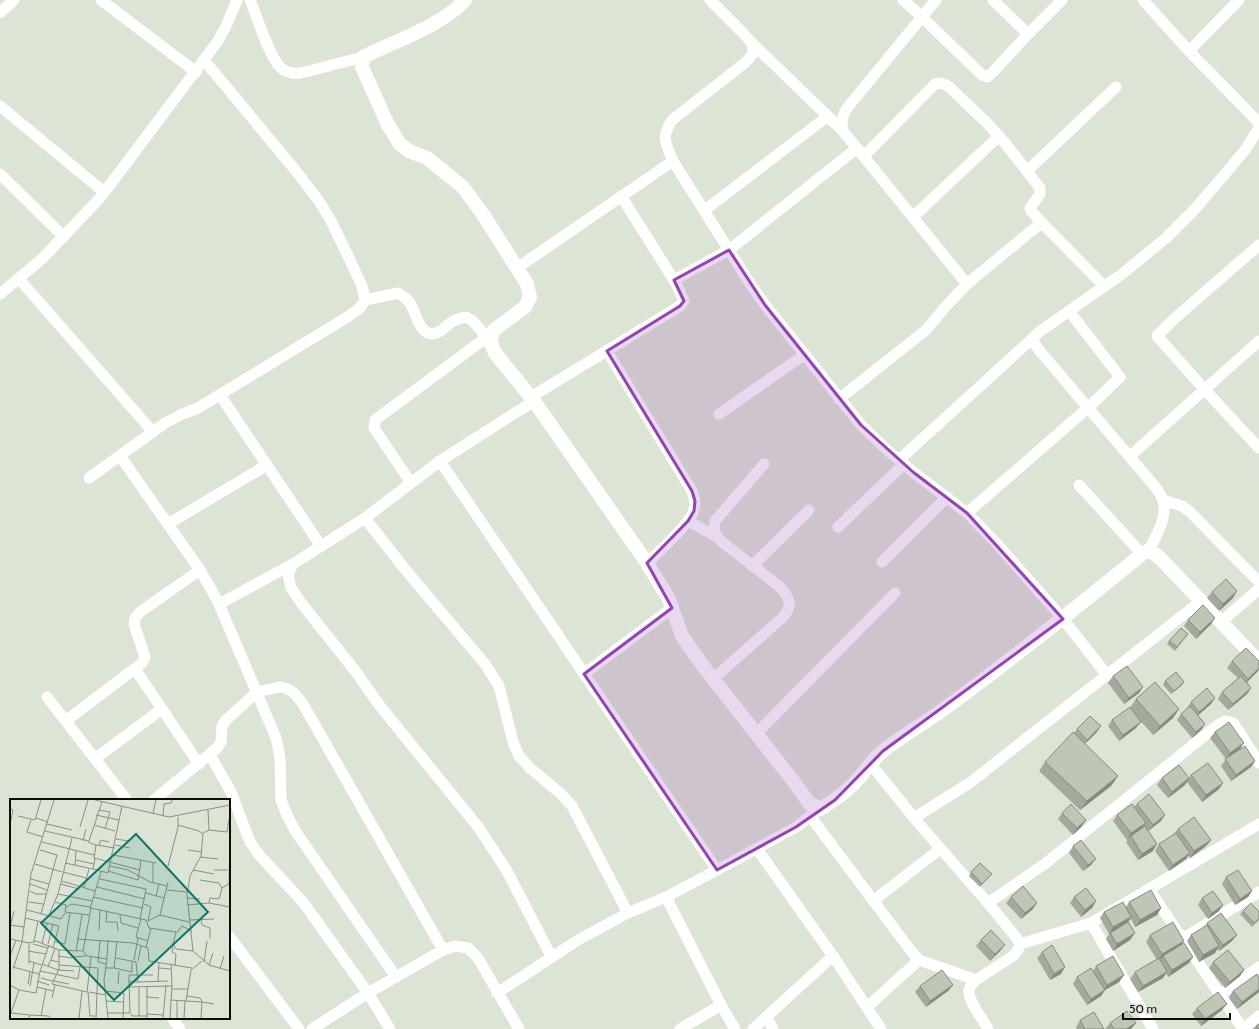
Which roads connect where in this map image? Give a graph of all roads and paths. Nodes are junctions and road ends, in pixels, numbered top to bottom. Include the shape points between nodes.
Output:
1 (14, 0) edge
2 (101, 0) edge
3 (237, 0) edge
4 (250, 0) edge
5 (465, 0) edge
6 (710, 0) edge
7 (903, 0) edge
8 (936, 0) edge
9 (993, 0) edge
10 (1062, 0) edge
11 (1143, 0) edge
12 (1239, 0) edge
13 (0, 13) edge
14 (922, 17) junction
15 (1028, 34) junction
16 (752, 44) junction
17 (1189, 51) junction
18 (363, 57) junction
19 (204, 60) junction
20 (196, 72) junction
21 (1116, 87) dead end
22 (0, 106) edge
23 (828, 116) junction
24 (1259, 123) edge
25 (1259, 128) edge
26 (843, 131) junction
27 (999, 136) junction
28 (860, 152) junction
29 (673, 161) junction
30 (1027, 171) junction
31 (0, 174) edge
32 (104, 192) junction
33 (621, 196) junction
34 (705, 210) junction
35 (913, 217) junction
36 (1045, 226) junction
37 (64, 237) junction
38 (1259, 245) edge
39 (729, 250) junction
40 (517, 268) junction
41 (19, 279) junction
42 (674, 280) junction
43 (968, 284) junction
44 (1104, 286) junction
45 (0, 294) edge
46 (365, 300) junction
47 (1069, 311) junction
48 (1034, 337) junction
49 (489, 339) junction
50 (1259, 341) edge
51 (607, 351) junction
52 (804, 355) junction
53 (1205, 390) junction
54 (220, 395) junction
55 (532, 399) junction
56 (839, 399) junction
57 (1089, 408) junction
58 (719, 414) dead end
59 (153, 432) junction
60 (1259, 448) edge
61 (120, 456) junction
62 (1130, 456) junction
63 (440, 461) junction
64 (902, 462) junction
65 (764, 464) dead end
66 (267, 465) junction
67 (89, 478) dead end
68 (411, 483) junction
69 (1079, 485) dead end
70 (947, 497) junction
71 (1163, 500) junction
72 (809, 510) dead end
73 (967, 512) junction
74 (365, 518) junction
75 (688, 521) junction
76 (168, 524) junction
77 (838, 527) dead end
78 (717, 537) junction
79 (321, 546) junction
80 (1146, 552) junction
81 (882, 562) dead end
82 (647, 563) junction
83 (293, 564) junction
84 (752, 566) junction
85 (200, 570) junction
86 (1259, 582) edge
87 (1259, 589) edge
88 (896, 593) dead end
89 (1201, 601) junction
90 (219, 604) junction
91 (672, 608) junction
92 (1063, 619) junction
93 (1221, 622) junction
94 (1259, 662) edge
95 (135, 669) junction
96 (584, 674) junction
97 (1107, 675) junction
98 (713, 679) junction
99 (257, 692) junction
100 (47, 697) dead end
101 (162, 709) junction
102 (67, 720) junction
103 (756, 734) junction
104 (210, 755) junction
105 (96, 758) junction
106 (870, 763) junction
107 (1259, 763) edge
108 (199, 764) junction
109 (126, 799) edge
110 (155, 799) edge
111 (815, 812) junction
112 (914, 818) junction
113 (1259, 824) edge
114 (757, 848) junction
115 (940, 849) junction
116 (717, 870) junction
117 (1149, 889) junction
118 (1259, 892) edge
119 (666, 897) junction
120 (873, 901) junction
121 (988, 903) junction
122 (628, 913) junction
123 (1091, 923) junction
124 (230, 937) edge
125 (1182, 939) junction
126 (1020, 944) junction
127 (443, 950) junction
128 (551, 956) junction
129 (833, 956) junction
130 (919, 960) junction
131 (1259, 967) edge
132 (396, 977) junction
133 (976, 980) junction
134 (368, 992) junction
135 (497, 993) junction
136 (1220, 995) junction
137 (721, 1005) junction
138 (866, 1007) junction
139 (1259, 1016) edge
140 (766, 1017) junction
141 (173, 1019) edge
142 (1152, 1028) edge
143 (180, 1029) edge
144 (299, 1029) edge
145 (312, 1029) edge
146 (390, 1029) edge
147 (519, 1029) edge
148 (680, 1029) edge
149 (735, 1029) edge
150 (753, 1029) edge
151 (773, 1029) edge
152 (881, 1029) edge
153 (988, 1029) edge
154 (1243, 1029) edge

1 - 13 street
2 - 20 street
3 - 19 street via 226,26
4 - 18 street via 274,60 291,74
5 - 18 street via 432,25
6 - 16 street
7 - 14 street
8 - 14 street
9 - 15 street
10 - 15 street
11 - 17 street
12 - 17 street
14 - 15 street via 982,75 987,76
14 - 26 street via 843,114
16 - 23 street
16 - 29 street via 754,54 746,62 672,120 666,131 665,142
17 - 24 street
18 - 40 street via 362,67 388,125 400,144 428,158 463,187
19 - 20 street
19 - 46 street via 319,201 349,258 362,286
20 - 32 street
21 - 30 street
22 - 32 street
23 - 26 street
23 - 34 street
25 - 44 street via 1240,156 1182,223
26 - 28 street
27 - 28 street via 948,86 941,83 935,84
27 - 30 street
27 - 35 street
28 - 35 street
28 - 39 street
29 - 33 street
29 - 34 street
30 - 36 street via 1041,191 1030,208
31 - 37 street
32 - 37 street
33 - 40 street
33 - 42 street
34 - 39 street
35 - 43 street
36 - 43 street via 1036,227
36 - 44 street
37 - 41 street
38 - 53 street via 1157,336
39 - 42 street
39 - 52 street via 765,305
40 - 49 street via 527,284 530,297 525,307 494,330
41 - 45 street
41 - 59 street
42 - 51 street via 684,301 680,306
43 - 56 street via 946,304 926,330
44 - 47 street
46 - 49 street via 398,293 410,303 420,326 426,332 438,333 450,323 466,317
46 - 54 street via 360,308 349,316
47 - 48 street
47 - 57 street via 1120,377
48 - 57 street via 1034,343 1039,350
48 - 64 street
49 - 55 street via 495,353
49 - 68 street via 375,420 374,428
50 - 53 street
51 - 55 street
51 - 75 street via 692,491 694,511
52 - 56 street
52 - 58 street
53 - 60 street
53 - 62 street
54 - 59 street via 174,418
54 - 66 street
55 - 63 street
55 - 82 street
56 - 64 street via 861,425
57 - 62 street
57 - 73 street
59 - 61 street
61 - 67 street
61 - 76 street
62 - 71 street
63 - 68 street
63 - 96 street
64 - 70 street
64 - 77 street
65 - 78 street via 715,521 713,530
66 - 76 street
66 - 79 street
68 - 74 street
69 - 80 street
70 - 73 street
70 - 81 street
71 - 80 street via 1162,520
71 - 86 street via 1182,506
72 - 84 street
73 - 92 street
74 - 79 street
74 - 122 street via 485,664 499,686 519,756 572,806
75 - 78 street
75 - 82 street
76 - 85 street
78 - 84 street
79 - 83 street
80 - 89 street via 1160,558
80 - 92 street
82 - 91 street
83 - 90 street
83 - 128 street via 288,575 291,588 380,706 479,828 507,871
84 - 98 street via 780,587 790,605 788,612
85 - 90 street
85 - 95 street via 135,618 134,624 146,657
87 - 93 street
88 - 103 street
89 - 93 street
89 - 97 street
90 - 99 street
91 - 96 street
91 - 98 street via 682,636
92 - 97 street
92 - 106 street
93 - 94 street
95 - 101 street
95 - 102 street
96 - 116 street
97 - 112 street via 971,782
98 - 103 street
99 - 104 street via 226,720 222,726 221,742
99 - 127 street via 280,687 288,689 304,704
99 - 132 street via 276,738 280,758 281,800 287,815 296,832
100 - 102 street
101 - 105 street
101 - 108 street
102 - 105 street
103 - 111 street
104 - 108 street
104 - 134 street via 231,792 250,842 302,902
105 - 109 street
106 - 111 street via 847,791
106 - 112 street
107 - 121 street via 1233,723 1226,721 1218,725 1046,863
108 - 110 street
111 - 114 street via 796,827
111 - 120 street
112 - 115 street
113 - 117 street
114 - 116 street
114 - 129 street
115 - 120 street
115 - 121 street
116 - 119 street
117 - 123 street
117 - 125 street
118 - 125 street
119 - 122 street
119 - 137 street
120 - 130 street
121 - 126 street
122 - 128 street
123 - 126 street
123 - 142 street
124 - 144 street
125 - 136 street
126 - 133 street via 1013,956
127 - 132 street
127 - 135 street via 455,946 468,948 478,958
128 - 135 street
129 - 138 street
129 - 140 street
130 - 133 street
130 - 138 street
131 - 136 street
132 - 134 street
133 - 153 street via 968,990
134 - 145 street
134 - 146 street
135 - 147 street
136 - 154 street
137 - 148 street
137 - 149 street
138 - 152 street
139 - 154 street
140 - 150 street
140 - 151 street
141 - 143 street

